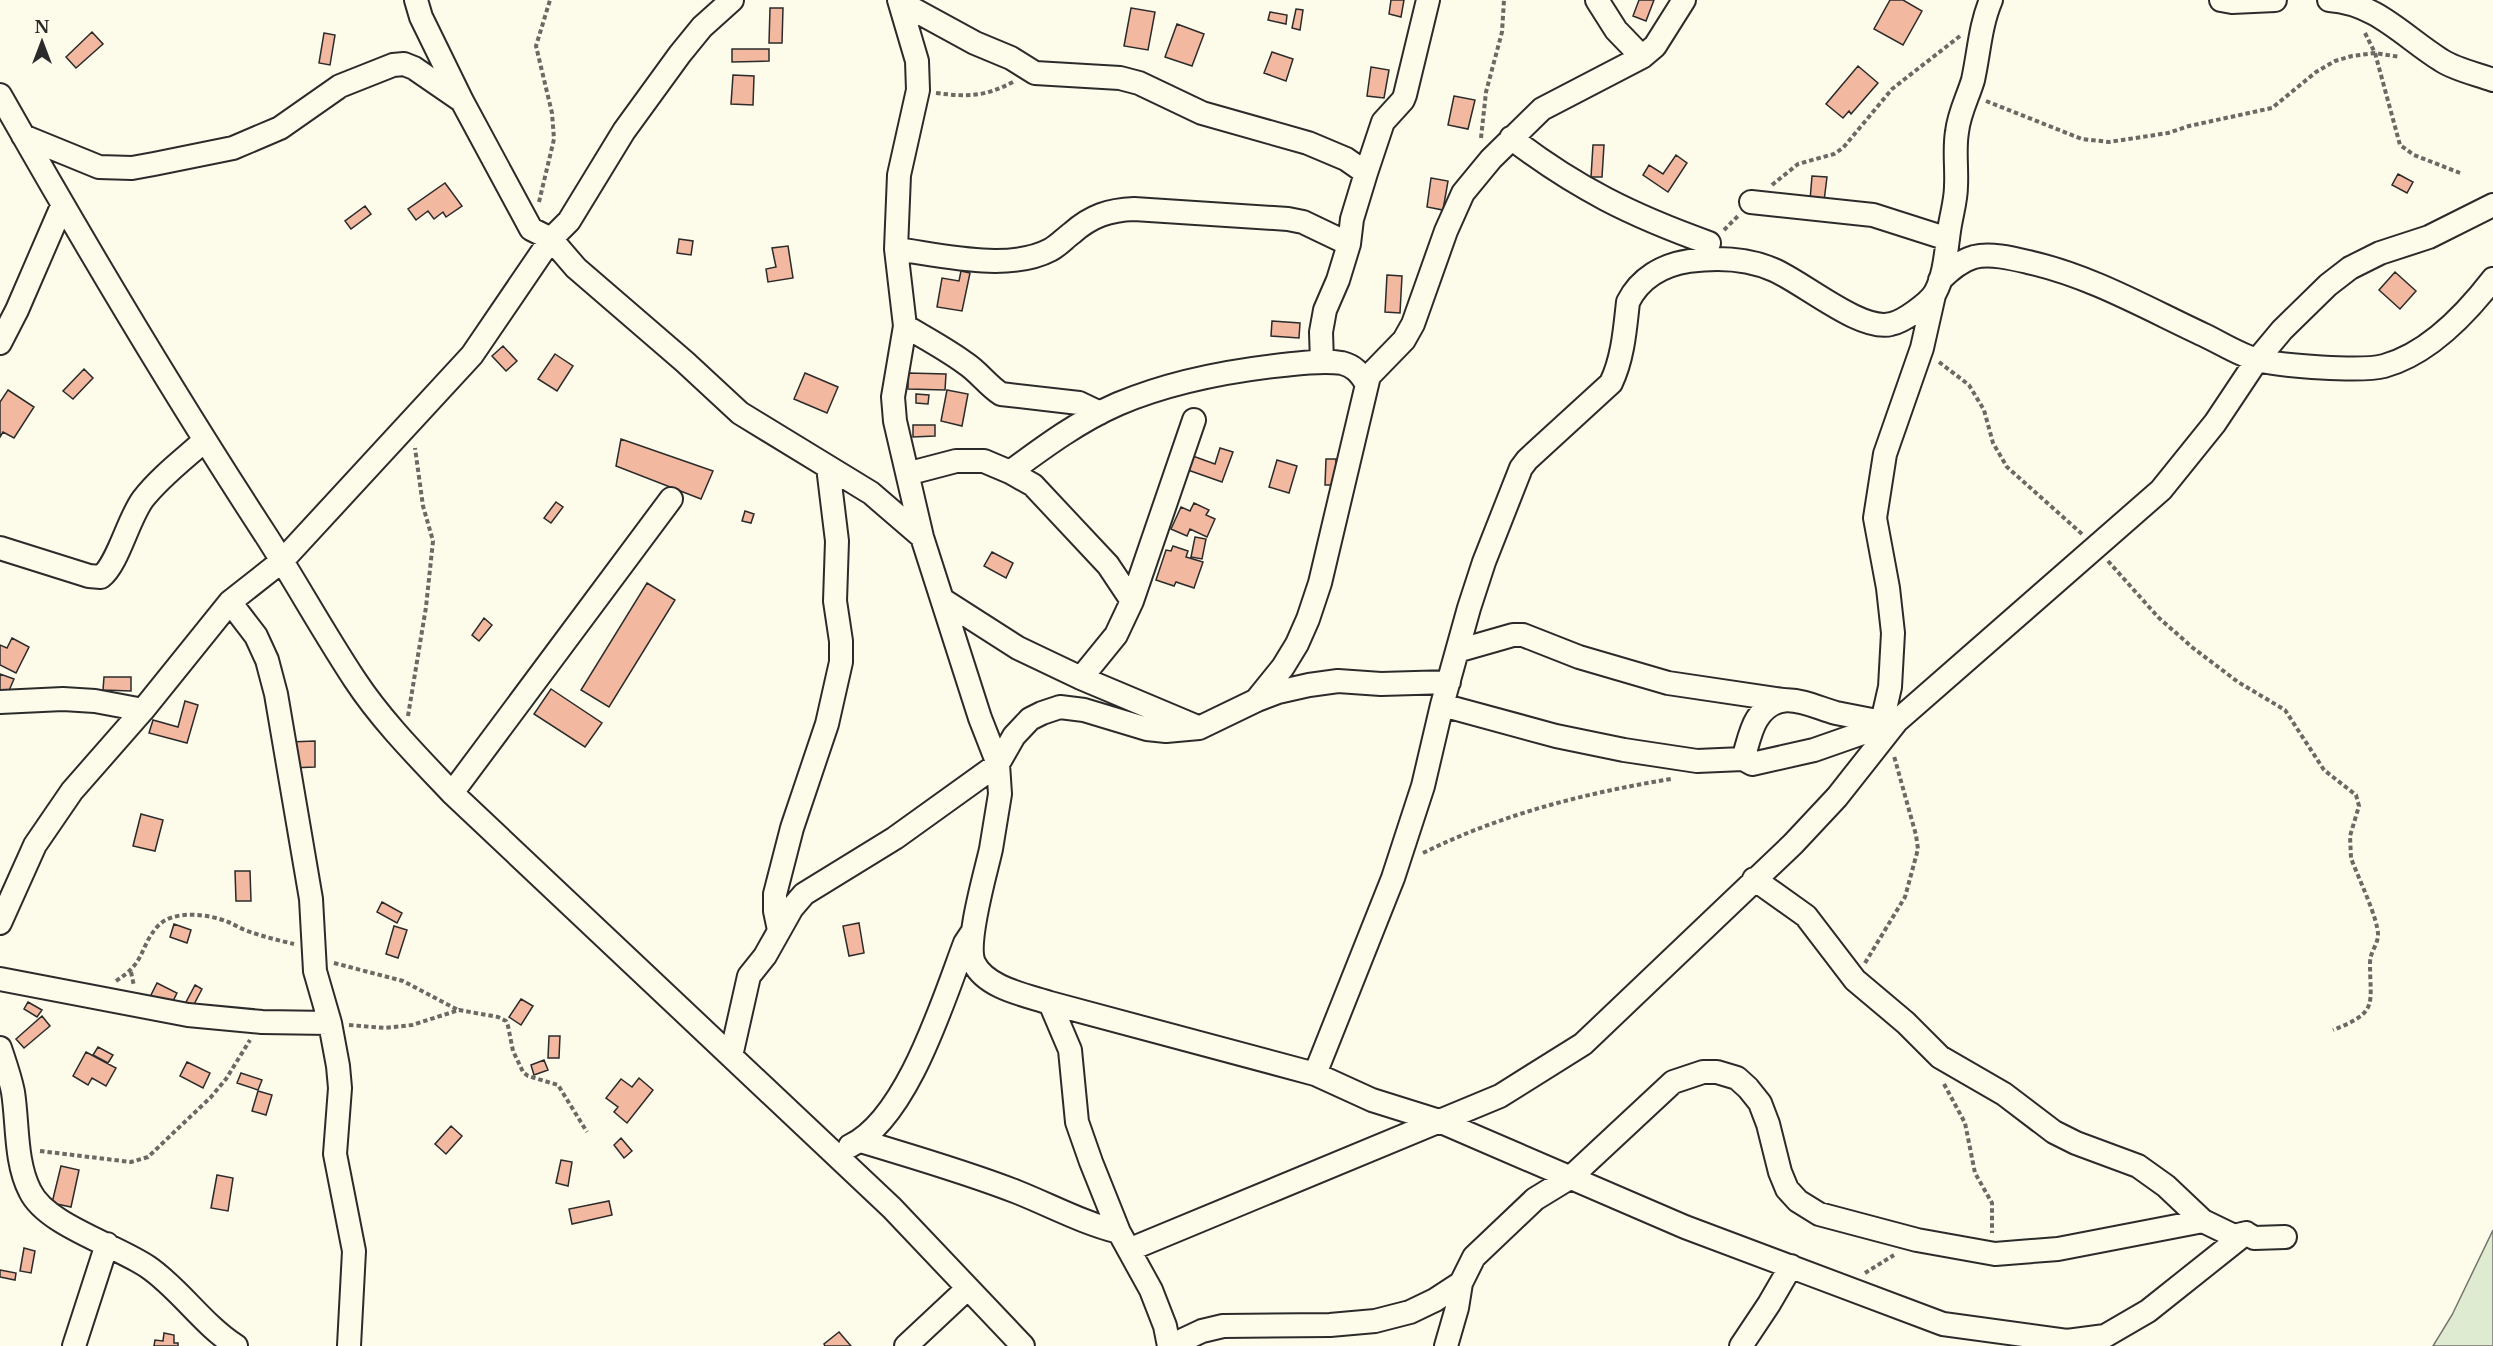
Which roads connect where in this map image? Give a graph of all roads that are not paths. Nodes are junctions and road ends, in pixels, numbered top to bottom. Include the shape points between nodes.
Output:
1 (416, 0) edge
2 (732, 0) edge
3 (1428, 0) edge
4 (1597, 0) edge
5 (1684, 0) edge
6 (1991, 0) edge
7 (2221, 0) edge
8 (2275, 0) edge
9 (2329, 0) edge
10 (899, 1) edge
11 (2360, 4) edge
12 (1642, 57) junction
13 (2493, 80) edge
14 (0, 94) edge
15 (462, 101) junction
16 (23, 136) junction
17 (1511, 138) junction
18 (1366, 173) junction
19 (1751, 202) road end
20 (2493, 205) edge
21 (62, 206) junction
22 (541, 234) junction
23 (1948, 239) junction
24 (1709, 243) road end
25 (1348, 244) junction
26 (896, 249) junction
27 (2493, 279) edge
28 (1937, 288) junction
29 (905, 326) junction
30 (0, 343) edge
31 (2257, 360) junction
32 (1322, 362) junction
33 (1366, 383) junction
34 (1100, 413) junction
35 (1194, 420) dead end
36 (204, 441) junction
37 (828, 467) junction
38 (1010, 472) junction
39 (909, 477) junction
40 (671, 499) dead end
41 (922, 537) junction
42 (0, 548) edge
43 (282, 561) junction
44 (943, 600) junction
45 (230, 602) junction
46 (1132, 602) junction
47 (1457, 651) junction
48 (1081, 678) junction
49 (1449, 682) junction
50 (1257, 699) junction
51 (1783, 700) junction
52 (0, 702) edge
53 (1442, 705) junction
54 (143, 710) junction
55 (1887, 725) junction
56 (1199, 728) junction
57 (1743, 759) junction
58 (998, 764) junction
59 (452, 793) junction
60 (1754, 879) junction
61 (0, 923) edge
62 (779, 930) junction
63 (974, 931) junction
64 (0, 979) edge
65 (1050, 1004) junction
66 (330, 1023) junction
67 (0, 1048) edge
68 (731, 1056) junction
69 (1315, 1074) junction
70 (1439, 1121) junction
71 (861, 1142) junction
72 (835, 1154) junction
73 (1571, 1178) junction
74 (2203, 1221) junction
75 (2246, 1233) junction
76 (2285, 1237) dead end
77 (1125, 1241) junction
78 (107, 1244) junction
79 (1791, 1266) junction
80 (1461, 1283) junction
81 (968, 1288) junction
82 (2078, 1343) edge
83 (74, 1346) edge
84 (236, 1346) edge
85 (350, 1346) edge
86 (906, 1346) edge
87 (1023, 1346) edge
88 (1169, 1346) edge
89 (1446, 1346) edge
90 (1741, 1346) edge

1 - 15 street
2 - 22 street via 680,54 624,131 569,221
3 - 18 street via 1406,95 1383,122
4 - 12 street via 1616,30
5 - 12 street via 1655,46
6 - 23 street via 1956,132 1956,186
7 - 8 street
9 - 11 street
10 - 18 street via 1035,73 1120,78 1139,83 1202,113 1308,143 1346,159
10 - 26 street via 917,61 918,90 899,175
11 - 13 street via 2442,62
12 - 17 street via 1552,102
14 - 16 street
15 - 16 street via 404,64 340,86 280,128 233,148 154,165 99,167
15 - 22 street
16 - 21 street
17 - 24 street via 1547,166 1603,199
17 - 33 street via 1463,193 1413,324
18 - 25 street
19 - 23 street via 1873,215
20 - 31 street via 2430,237 2380,253 2350,268 2282,330
21 - 30 street
21 - 36 street
22 - 37 street via 740,413
22 - 43 street via 472,355
23 - 28 street
25 - 26 street via 1288,219 1134,209 1096,216 1051,250 1007,261
25 - 32 street via 1325,310
26 - 29 street
27 - 31 street via 2463,314 2434,339 2409,356 2384,366 2325,367
28 - 31 street via 1953,268 1974,257 2047,266 2119,293
28 - 47 street via 1903,320 1879,326 1858,319 1775,270 1751,262 1725,258 1672,264 1644,280 1628,302 1623,345 1611,383 1521,468 1484,562
28 - 55 street via 1922,348 1885,454 1875,518 1893,633
29 - 34 street via 963,362 1001,394 1079,403
29 - 39 street via 893,397
31 - 55 street via 2215,423 2161,490
32 - 33 street via 1344,363 1354,368
32 - 34 street via 1223,373 1145,394
33 - 50 street via 1320,583 1308,619 1283,667
34 - 38 street via 1053,440
35 - 46 street
36 - 42 street via 144,498 109,570 101,577
36 - 43 street
37 - 41 street via 871,493
37 - 62 street via 837,541 835,602 841,662 827,724 798,809 776,894
38 - 39 street via 984,461 956,460
38 - 46 street via 1033,485 1108,564
39 - 41 street
40 - 59 street
41 - 44 street
43 - 45 street
43 - 59 street via 356,681
44 - 48 street via 1018,648
44 - 58 street
45 - 54 street
45 - 66 street via 256,636 276,694 311,899 319,991
46 - 48 street via 1116,635
47 - 49 street
47 - 51 street via 1523,636 1668,683
48 - 56 street
49 - 50 street via 1338,681
49 - 53 street
50 - 56 street
51 - 55 street via 1798,700
51 - 57 street via 1757,719
52 - 54 street via 63,699
53 - 57 street via 1624,750 1697,761
53 - 69 street via 1423,786 1393,878
54 - 61 street via 72,791 36,845
55 - 57 street via 1784,758 1752,764
55 - 60 street via 1837,797
56 - 58 street via 1147,729 1060,707 1030,719 1014,736
58 - 62 street via 895,838 804,894
58 - 63 street via 1000,794
59 - 68 street
60 - 70 street via 1583,1044 1500,1096
60 - 74 street via 1806,916 1855,980 1941,1057 2004,1094 2054,1132 2138,1166
62 - 68 street via 745,985
63 - 65 street via 974,964 983,974 1000,986
63 - 71 street via 904,1091
64 - 66 street via 188,1015
65 - 69 street
65 - 77 street via 1070,1050 1077,1122
66 - 85 street via 340,1088 335,1154 354,1251
67 - 78 street via 13,1091 26,1179 38,1204 63,1222
68 - 72 street
69 - 70 street via 1372,1100
70 - 73 street
70 - 77 street
71 - 72 street
71 - 77 street via 989,1182
72 - 81 street
73 - 74 street via 1673,1082 1717,1072 1737,1078 1760,1104 1787,1189 1819,1214 1917,1240 1995,1254 2058,1249
73 - 79 street via 1685,1227
73 - 80 street via 1535,1198 1517,1215 1474,1257
74 - 75 street via 2234,1236
75 - 76 street via 2254,1238
75 - 82 street via 2133,1322
77 - 88 street via 1166,1326
78 - 83 street
78 - 84 street via 168,1283 193,1311
79 - 82 street via 1943,1324
79 - 90 street
80 - 88 street via 1410,1312 1375,1321 1223,1326
80 - 89 street
81 - 86 street
81 - 87 street

